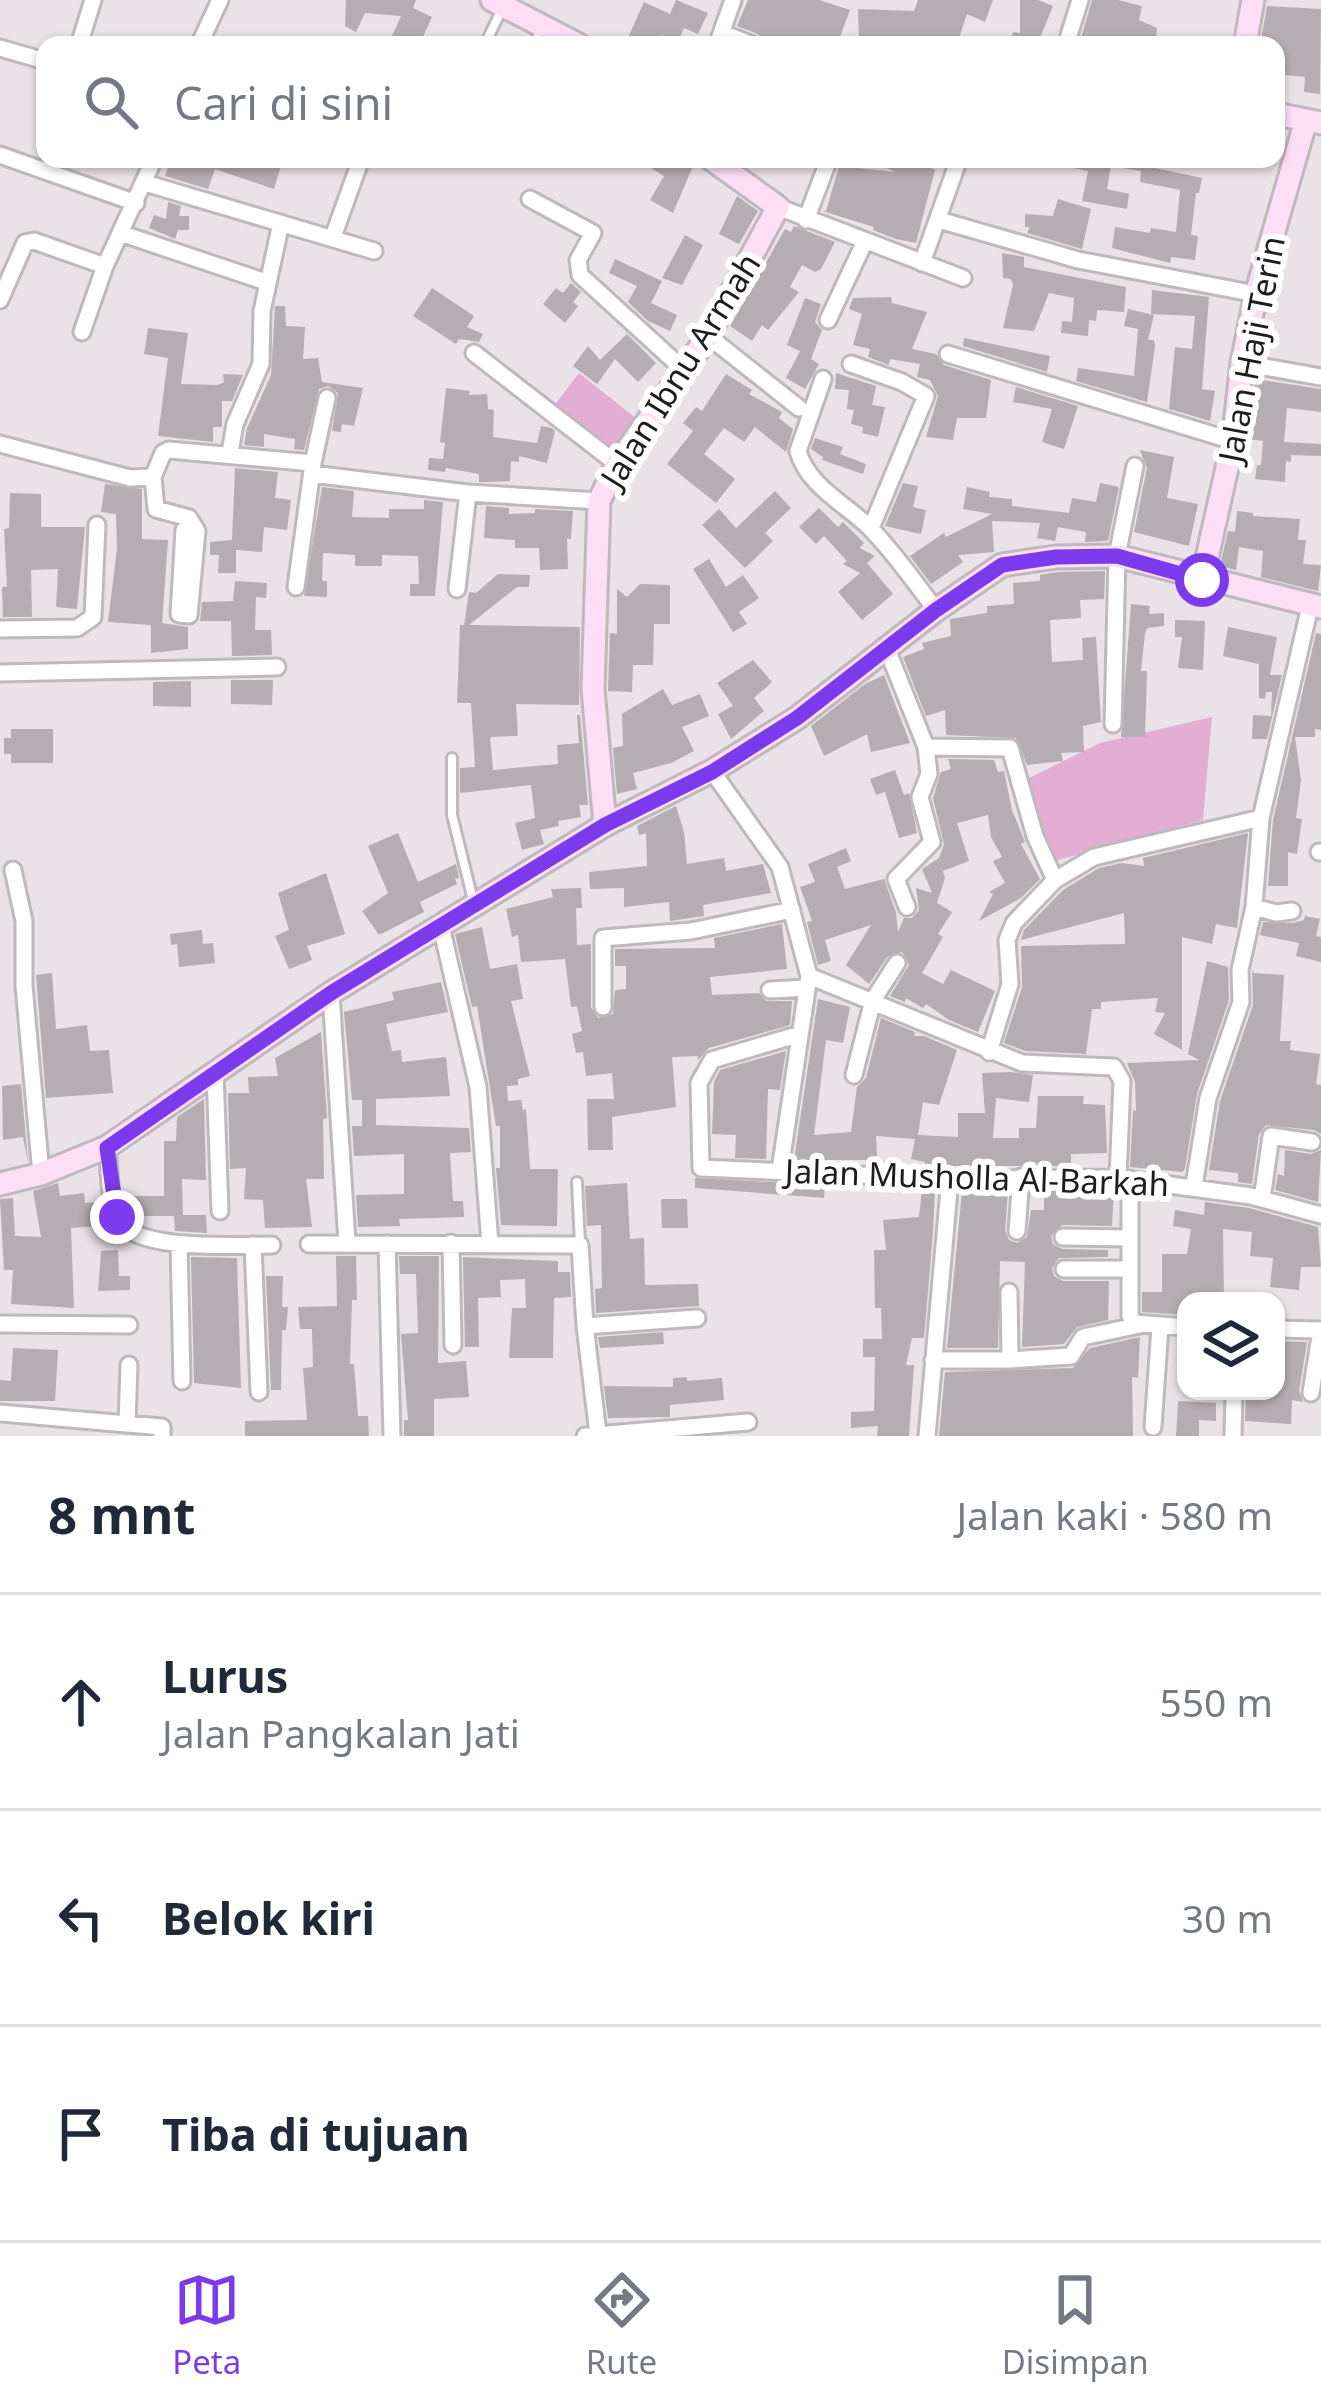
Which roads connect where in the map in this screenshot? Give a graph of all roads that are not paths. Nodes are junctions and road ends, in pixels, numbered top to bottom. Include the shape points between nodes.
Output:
1 (93, 0) edge
2 (220, 0) edge
3 (733, 0) edge
4 (1080, 0) edge
5 (1253, 0) edge
6 (498, 3) edge
7 (82, 36) edge
8 (204, 36) edge
9 (488, 36) edge
10 (538, 36) edge
11 (720, 36) edge
12 (1069, 36) edge
13 (1246, 36) edge
14 (0, 48) edge
15 (36, 58) edge
16 (1313, 122) edge
17 (0, 155) edge
18 (36, 168) edge
19 (37, 168) edge
20 (151, 168) edge
21 (358, 168) edge
22 (724, 168) edge
23 (826, 168) edge
24 (956, 168) edge
25 (145, 183) junction
26 (530, 199) dead end
27 (131, 201) junction
28 (778, 207) junction
29 (806, 220) junction
30 (939, 220) junction
31 (281, 224) junction
32 (123, 234) junction
33 (333, 237) junction
34 (865, 241) junction
35 (374, 251) dead end
36 (922, 262) junction
37 (105, 266) junction
38 (963, 278) dead end
39 (266, 282) junction
40 (1256, 294) junction
41 (0, 300) edge
42 (828, 320) dead end
43 (82, 332) dead end
44 (708, 336) junction
45 (474, 353) dead end
46 (948, 354) dead end
47 (1242, 363) junction
48 (851, 364) dead end
49 (685, 371) junction
50 (1321, 377) edge
51 (823, 379) dead end
52 (327, 398) dead end
53 (799, 408) dead end
54 (1233, 441) junction
55 (0, 444) edge
56 (230, 452) junction
57 (617, 464) junction
58 (1135, 466) dead end
59 (312, 468) junction
60 (153, 477) junction
61 (468, 493) junction
62 (599, 501) junction
63 (97, 525) dead end
64 (190, 525) junction
65 (871, 528) junction
66 (1117, 556) junction
67 (1202, 580) junction
68 (296, 586) dead end
69 (457, 589) dead end
70 (1316, 607) edge
71 (936, 610) junction
72 (0, 629) edge
73 (887, 649) junction
74 (277, 667) dead end
75 (0, 673) edge
76 (1113, 724) dead end
77 (926, 747) junction
78 (452, 758) dead end
79 (712, 772) junction
80 (1261, 818) junction
81 (605, 825) junction
82 (13, 870) dead end
83 (1054, 880) junction
84 (476, 907) junction
85 (907, 907) dead end
86 (1253, 907) junction
87 (792, 910) junction
88 (1292, 910) dead end
89 (441, 926) junction
90 (898, 963) dead end
91 (808, 982) junction
92 (770, 990) dead end
93 (331, 993) junction
94 (873, 1000) junction
95 (603, 1007) dead end
96 (800, 1034) junction
97 (989, 1052) junction
98 (215, 1072) junction
99 (854, 1076) dead end
100 (1312, 1142) dead end
101 (107, 1148) junction
102 (780, 1170) junction
103 (41, 1174) junction
104 (1021, 1177) junction
105 (950, 1179) junction
106 (1124, 1179) junction
107 (577, 1181) dead end
108 (0, 1184) edge
109 (1194, 1186) junction
110 (1262, 1198) junction
111 (220, 1211) dead end
112 (1321, 1215) edge
113 (1017, 1231) dead end
114 (1063, 1237) dead end
115 (1128, 1238) junction
116 (347, 1242) junction
117 (451, 1243) junction
118 (179, 1244) junction
119 (309, 1244) dead end
120 (387, 1244) junction
121 (490, 1244) junction
122 (254, 1245) junction
123 (272, 1245) dead end
124 (580, 1245) junction
125 (1064, 1269) dead end
126 (1128, 1269) junction
127 (1009, 1292) dead end
128 (697, 1318) dead end
129 (0, 1324) edge
130 (129, 1325) dead end
131 (1139, 1325) junction
132 (584, 1326) junction
133 (1160, 1327) junction
134 (1177, 1327) edge
135 (1285, 1329) edge
136 (1321, 1330) edge
137 (453, 1345) dead end
138 (933, 1360) junction
139 (1010, 1360) junction
140 (129, 1365) dead end
141 (182, 1381) dead end
142 (259, 1392) dead end
143 (1311, 1393) dead end
144 (1234, 1400) edge
145 (0, 1413) edge
146 (748, 1422) dead end
147 (127, 1424) junction
148 (1153, 1427) dead end
149 (81, 1428) edge
150 (592, 1435) edge
151 (162, 1436) edge
152 (392, 1436) edge
153 (927, 1436) edge
154 (1232, 1436) edge

1 - 7 street
2 - 8 street
3 - 11 street
4 - 12 street
5 - 13 main road
6 - 9 lane
6 - 10 main road
14 - 15 street
16 - 40 main road, Jalan Haji Terin
17 - 18 street
19 - 27 street
20 - 25 street
21 - 33 street
22 - 28 main road
23 - 29 street
24 - 30 street
25 - 27 street
25 - 31 street
26 - 49 street via 593,233 578,260 580,274
27 - 32 street
28 - 29 street
28 - 44 main road, Jalan Ibnu Armah
29 - 34 street
30 - 36 street
30 - 40 street via 1078,260
31 - 33 street
31 - 39 street
32 - 37 street
32 - 39 street
33 - 35 street
34 - 36 street
34 - 42 street
36 - 38 street
37 - 41 street via 25,243
37 - 43 street
39 - 56 street via 261,364
40 - 47 main road, Jalan Haji Terin
44 - 49 main road, Jalan Ibnu Armah
44 - 53 street
45 - 57 street
46 - 54 street
47 - 50 street
47 - 54 main road, Jalan Haji Terin
48 - 65 street via 926,396
49 - 57 main road, Jalan Ibnu Armah
51 - 65 street via 799,458
52 - 59 street
54 - 67 main road, Jalan Haji Terin
55 - 60 street
56 - 59 street
56 - 60 street via 170,450
57 - 62 main road, Jalan Ibnu Armah
58 - 66 street
59 - 61 street
59 - 68 street
60 - 64 street via 156,509
61 - 62 street
61 - 69 street
62 - 81 main road, Jalan Ibnu Armah via 593,689
63 - 72 street via 93,616 86,624
64 - 64 street via 196,531 188,616 179,614
65 - 71 street
66 - 67 main road
66 - 71 main road via 1002,565
66 - 76 street
67 - 70 main road
70 - 80 street
71 - 73 main road
73 - 77 street
73 - 79 main road
74 - 75 street
77 - 83 street via 1010,748
77 - 85 street via 920,797 932,842 896,879
78 - 84 lane via 452,814
79 - 81 main road
79 - 87 street via 780,867
80 - 83 street via 1094,857
80 - 86 street
81 - 84 main road
82 - 103 street via 24,921
83 - 97 street via 1007,940 1010,983
84 - 89 main road
86 - 88 street
86 - 109 street via 1241,1002 1208,1098
87 - 91 street
87 - 95 street via 691,932 603,938
89 - 93 main road
89 - 121 street via 478,1087
90 - 94 street
91 - 92 street
91 - 94 street
91 - 96 street
93 - 98 main road
93 - 116 street
94 - 97 street
94 - 99 street
96 - 102 street
96 - 102 street, Jalan Musholla Al-Barkah via 712,1060 699,1083 701,1168
97 - 106 street via 1022,1063 1114,1067 1122,1081
98 - 101 main road
98 - 111 street
100 - 110 street via 1271,1136
101 - 103 main road
101 - 118 street via 117,1217 129,1232
102 - 105 street, Jalan Musholla Al-Barkah
103 - 108 main road
104 - 105 street, Jalan Musholla Al-Barkah
104 - 106 street, Jalan Musholla Al-Barkah
104 - 113 street
105 - 138 street
106 - 109 street, Jalan Musholla Al-Barkah
106 - 115 street
107 - 124 lane
109 - 110 street, Jalan Musholla Al-Barkah
110 - 112 street, Jalan Musholla Al-Barkah
114 - 115 street
115 - 126 street
116 - 119 street
116 - 120 street
117 - 120 street
117 - 121 street
117 - 137 street
118 - 122 street
118 - 141 street
120 - 152 street
121 - 124 street
122 - 123 street
122 - 142 street
124 - 132 street
125 - 126 street
126 - 131 street via 1130,1316
127 - 139 street
128 - 132 street
129 - 130 street
131 - 133 street
131 - 139 street via 1083,1337 1071,1356
132 - 150 street
133 - 134 street
133 - 148 street
135 - 136 street
136 - 143 street
138 - 139 street
138 - 153 street
140 - 147 street
144 - 154 street
145 - 149 street
146 - 150 street
147 - 149 street
147 - 151 street via 162,1427

